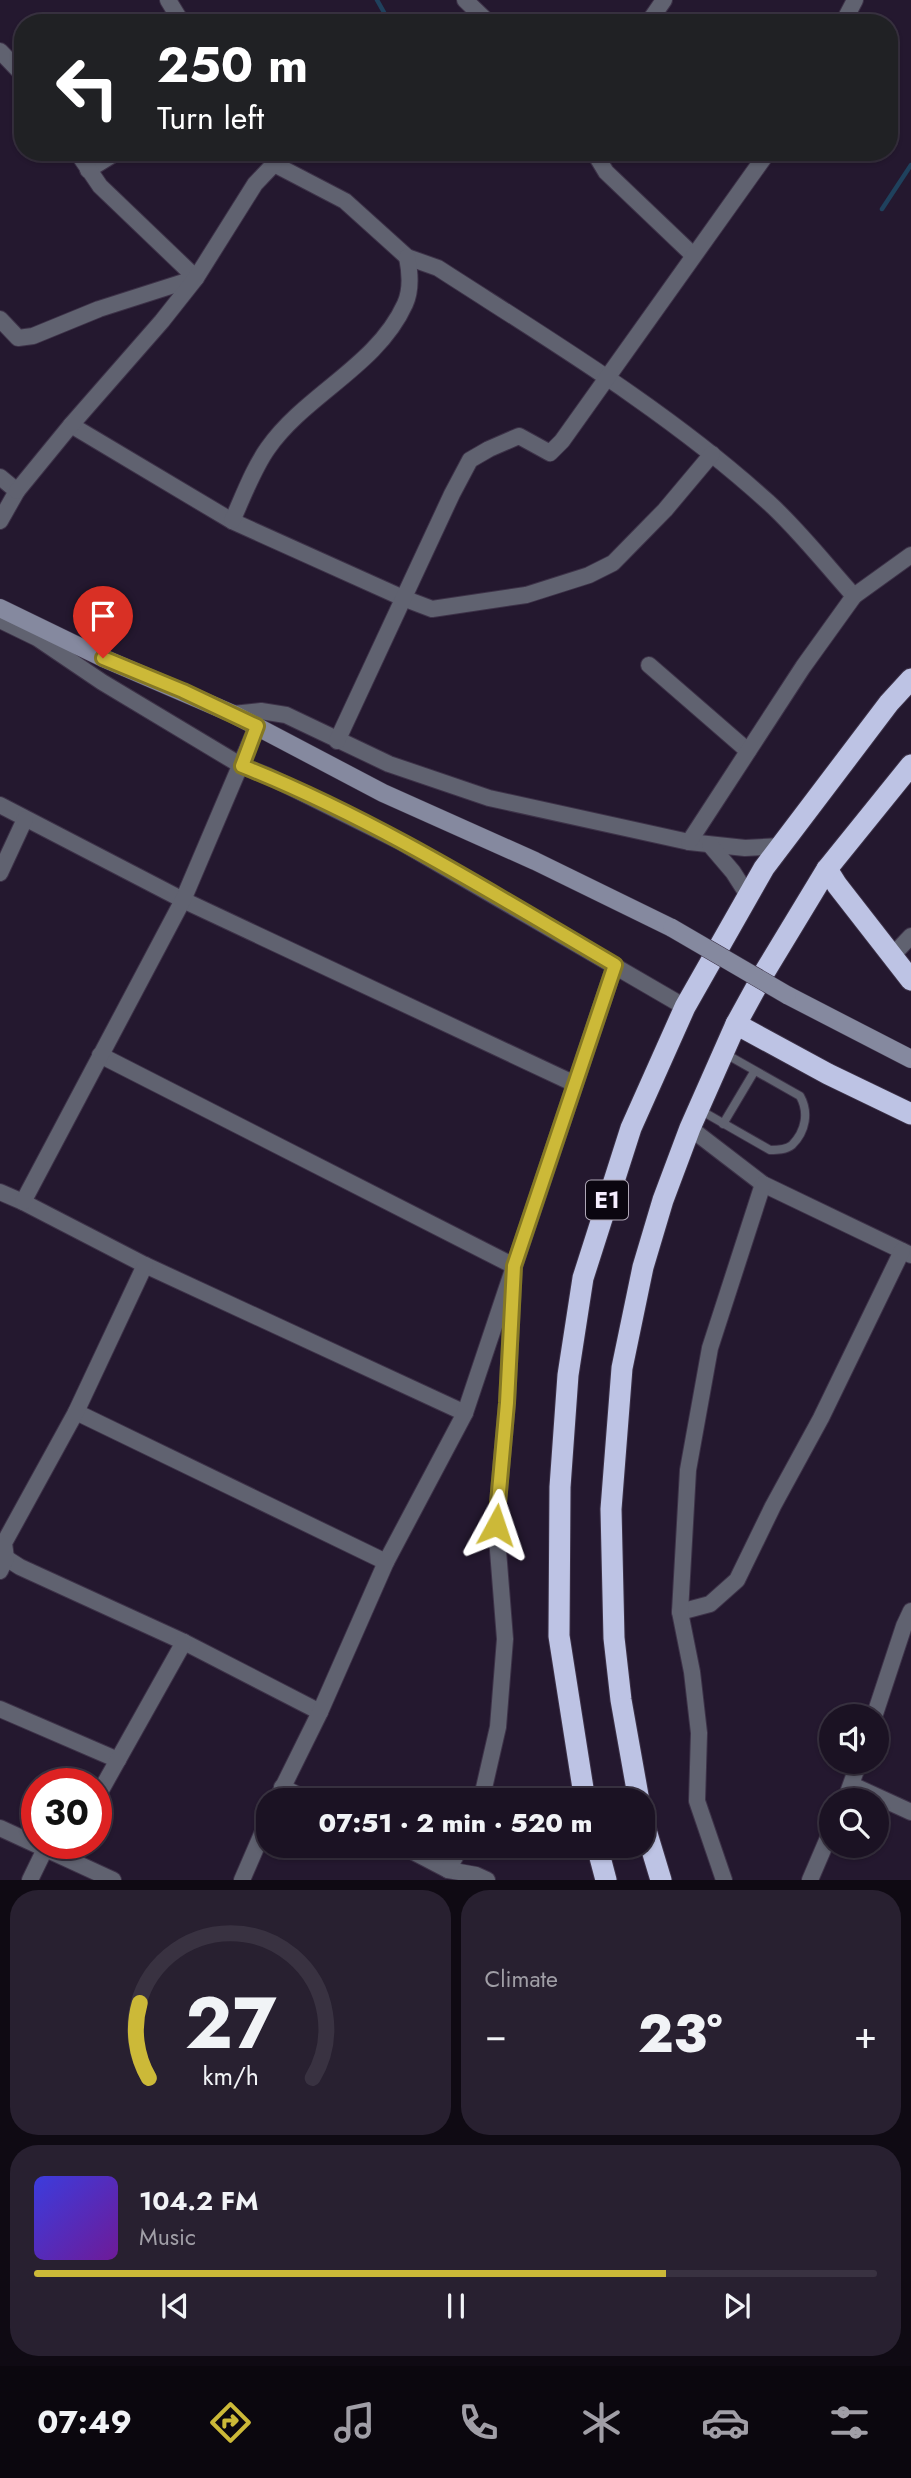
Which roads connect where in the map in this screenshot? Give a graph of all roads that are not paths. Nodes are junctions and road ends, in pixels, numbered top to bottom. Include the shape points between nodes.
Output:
1 (465, 0) edge
2 (480, 14) edge
3 (0, 51) edge
4 (14, 66) edge
5 (82, 161) edge
6 (102, 161) edge
7 (268, 161) edge
8 (275, 161) edge
9 (599, 161) edge
10 (762, 161) edge
11 (88, 170) junction
12 (693, 256) junction
13 (407, 257) junction
14 (196, 278) junction
15 (0, 319) edge
16 (607, 378) junction
17 (71, 425) junction
18 (712, 454) junction
19 (0, 477) edge
20 (17, 491) junction
21 (0, 521) edge
22 (232, 521) junction
23 (911, 555) edge
24 (854, 596) junction
25 (403, 598) junction
26 (0, 608) edge
27 (0, 620) edge
28 (649, 664) dead end
29 (911, 679) edge
30 (233, 714) junction
31 (257, 726) junction
32 (337, 741) junction
33 (748, 751) junction
34 (911, 765) edge
35 (242, 766) junction
36 (0, 805) edge
37 (25, 819) junction
38 (689, 842) junction
39 (710, 845) junction
40 (781, 846) junction
41 (827, 869) junction
42 (0, 873) edge
43 (748, 897) junction
44 (183, 900) junction
45 (911, 936) edge
46 (892, 956) junction
47 (615, 965) junction
48 (911, 980) edge
49 (685, 1007) junction
50 (736, 1024) junction
51 (724, 1053) junction
52 (100, 1055) junction
53 (911, 1059) edge
54 (754, 1072) junction
55 (575, 1084) junction
56 (911, 1114) edge
57 (694, 1119) junction
58 (723, 1124) junction
59 (763, 1184) junction
60 (0, 1192) edge
61 (23, 1202) junction
62 (907, 1253) edge
63 (145, 1265) junction
64 (514, 1266) junction
65 (76, 1412) junction
66 (465, 1413) junction
67 (386, 1562) junction
68 (3, 1565) edge
69 (680, 1612) junction
70 (909, 1623) edge
71 (184, 1642) junction
72 (879, 1704) edge
73 (0, 1709) edge
74 (320, 1712) junction
75 (118, 1759) junction
76 (112, 1770) edge
77 (855, 1774) edge
78 (852, 1785) junction
79 (282, 1788) edge
80 (484, 1788) edge
81 (583, 1788) edge
82 (637, 1788) edge
83 (851, 1788) edge
84 (911, 1812) edge
85 (0, 1828) edge
86 (21, 1838) edge
87 (256, 1848) edge
88 (426, 1858) edge
89 (455, 1858) edge
90 (600, 1858) edge
91 (654, 1858) edge
92 (820, 1858) edge
93 (40, 1859) edge
94 (82, 1859) edge
95 (449, 1870) junction
96 (30, 1880) edge
97 (113, 1880) edge
98 (242, 1880) edge
99 (487, 1880) edge
100 (606, 1880) edge
101 (661, 1880) edge
102 (724, 1880) edge
103 (810, 1880) edge

1 - 2 street
3 - 4 street
5 - 11 street
6 - 11 street
7 - 14 street
8 - 13 street via 345,201
9 - 12 street
10 - 12 street
11 - 14 street
12 - 16 street
13 - 16 street via 438,268
13 - 22 street via 410,286 406,303 390,329 267,449
14 - 15 street via 33,336 18,338
14 - 17 street
16 - 18 street
16 - 25 street via 550,453 519,436 470,460
17 - 20 street
17 - 22 street
18 - 24 street via 769,503
18 - 25 street via 613,563 589,575 526,595 432,609
19 - 20 street
20 - 21 street
22 - 25 street
23 - 24 street
24 - 33 street
25 - 32 street
26 - 30 main road
27 - 35 street via 37,638
28 - 33 street
29 - 40 highway, E1
30 - 31 main road
30 - 32 street via 261,711 286,715
31 - 35 street
31 - 53 main road, bridge via 383,793 671,928
32 - 38 street via 489,798
33 - 38 street
34 - 41 highway, E1
35 - 44 street
35 - 47 street via 401,842
36 - 37 street
37 - 42 street
37 - 44 street
38 - 39 street
39 - 40 street
39 - 43 street
40 - 43 highway, E1
41 - 46 highway
41 - 50 highway, E1
43 - 49 highway, E1
44 - 52 street
44 - 55 street
45 - 46 street
46 - 48 highway
47 - 49 street
47 - 55 street
49 - 81 highway, E1 via 631,1128 606,1202 583,1278 568,1375 560,1487 559,1636
50 - 51 highway, E1
50 - 56 highway
51 - 54 lane
51 - 57 highway, E1
52 - 61 street
52 - 64 street
54 - 58 lane
54 - 58 lane via 800,1096 804,1123 792,1146 769,1150
55 - 64 street
57 - 58 lane
57 - 59 street
57 - 82 highway, E1 via 643,1267 622,1367 611,1509 614,1638
59 - 62 street
59 - 69 street via 710,1348 688,1470
60 - 61 street
61 - 63 street
62 - 69 street via 737,1580 710,1604
63 - 65 street
63 - 66 street
64 - 66 street
64 - 80 street via 496,1525 505,1639 498,1727
65 - 67 street
65 - 68 street via 4,1543
66 - 67 street
67 - 74 street
68 - 71 street via 20,1567
69 - 102 street via 699,1733 697,1801
70 - 72 street
71 - 74 street
71 - 75 street
73 - 75 street
74 - 79 street
75 - 76 street
77 - 78 street
78 - 83 street
78 - 84 street
85 - 86 street
87 - 98 street
88 - 95 street
89 - 95 street
90 - 100 highway
91 - 101 highway
92 - 103 street
93 - 96 street
94 - 97 street
95 - 99 street

